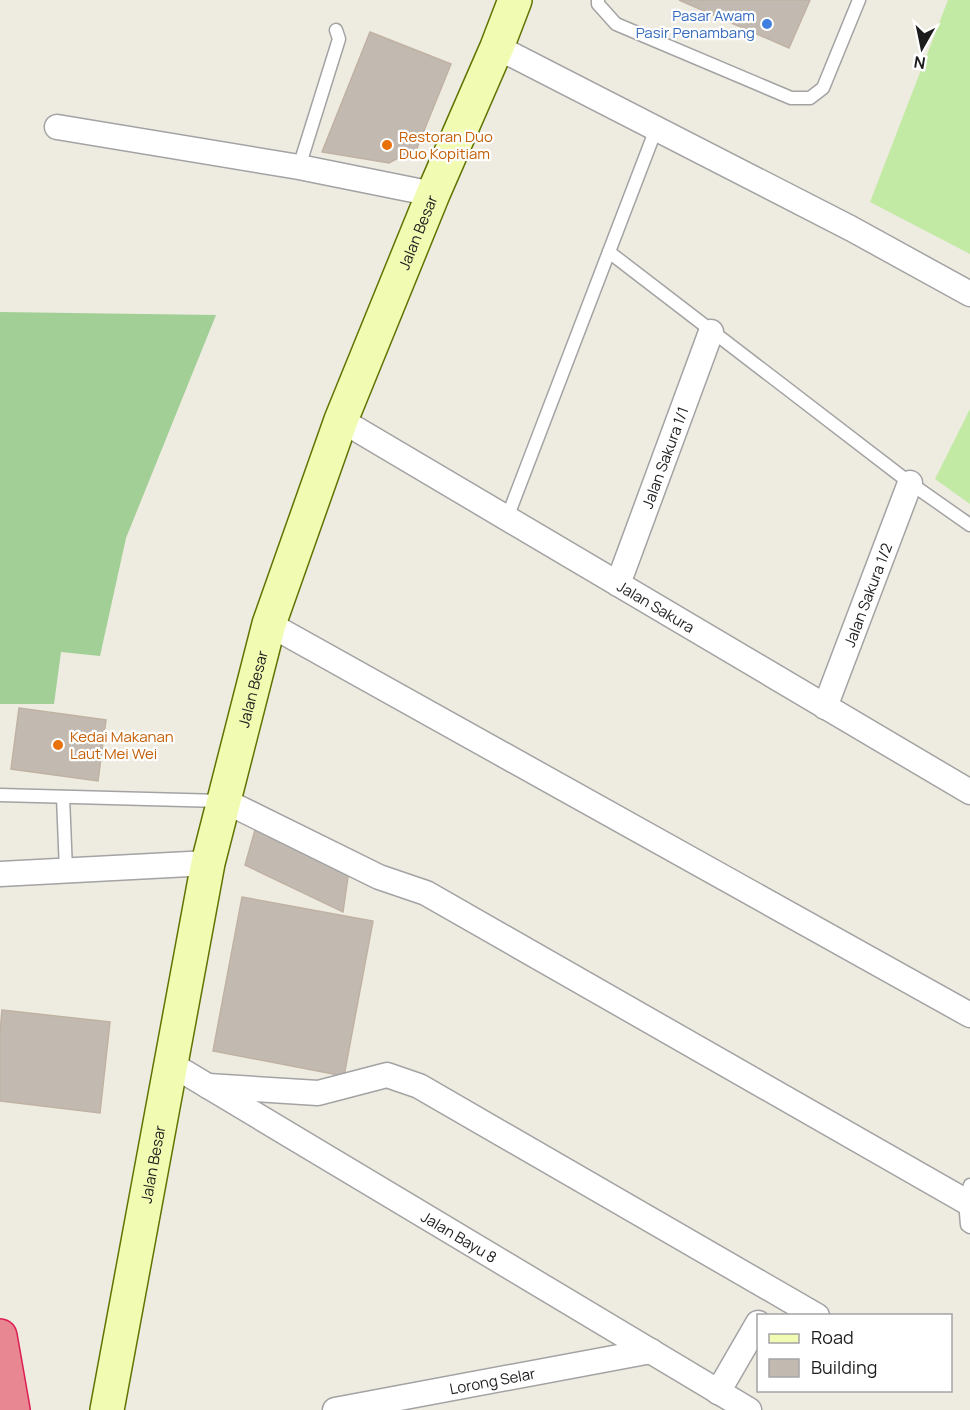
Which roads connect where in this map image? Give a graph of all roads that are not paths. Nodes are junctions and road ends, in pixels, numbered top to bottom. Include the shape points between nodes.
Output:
1 (515, 0) edge
2 (598, 0) edge
3 (859, 0) edge
4 (336, 30) dead end
5 (497, 47) junction
6 (57, 127) dead end
7 (656, 129) junction
8 (299, 167) junction
9 (433, 194) junction
10 (609, 252) junction
11 (970, 294) edge
12 (711, 332) junction
13 (341, 420) junction
14 (910, 483) junction
15 (507, 518) junction
16 (970, 525) edge
17 (618, 584) junction
18 (269, 624) junction
19 (825, 707) junction
20 (970, 792) edge
21 (0, 795) edge
22 (63, 797) junction
23 (225, 801) junction
24 (208, 863) junction
25 (66, 871) junction
26 (0, 874) edge
27 (970, 1015) edge
28 (171, 1064) junction
29 (208, 1086) junction
30 (967, 1193) edge
31 (970, 1227) edge
32 (777, 1291) junction
33 (764, 1314) edge
34 (814, 1314) edge
35 (757, 1326) edge
36 (0, 1336) edge
37 (651, 1351) junction
38 (718, 1392) junction
39 (423, 1402) edge
40 (13, 1410) edge
41 (107, 1410) edge
42 (335, 1410) edge
43 (749, 1410) edge

1 - 5 street, Jalan Besar
2 - 3 lane via 616,24 791,98 810,98 823,88
4 - 8 lane via 339,39
5 - 7 street
5 - 9 street, Jalan Besar
6 - 8 street
7 - 10 lane
7 - 11 street
8 - 9 street
9 - 13 street, Jalan Besar
10 - 12 lane
10 - 15 lane
12 - 14 lane
12 - 17 street, Jalan Sakura 1/1
13 - 15 street, Jalan Sakura
13 - 18 street, Jalan Besar
14 - 16 lane
14 - 19 street, Jalan Sakura 1/2
15 - 17 street, Jalan Sakura
17 - 19 street, Jalan Sakura
18 - 23 street, Jalan Besar
18 - 27 street
19 - 20 street, Jalan Sakura
21 - 22 lane
22 - 23 lane
22 - 25 lane
23 - 24 street, Jalan Besar
23 - 30 street via 379,877 426,893
24 - 25 street
24 - 28 street, Jalan Besar
25 - 26 street
28 - 29 street, Jalan Bayu 8
28 - 41 street, Jalan Besar
29 - 32 street via 318,1093 387,1075 419,1086
29 - 37 street, Jalan Bayu 8
30 - 31 lane
32 - 33 street
32 - 34 street
35 - 38 street
36 - 40 highway
37 - 38 street, Jalan Bayu 8
37 - 39 street, Lorong Selar
38 - 43 street, Jalan Bayu 8
39 - 42 street, Lorong Selar

